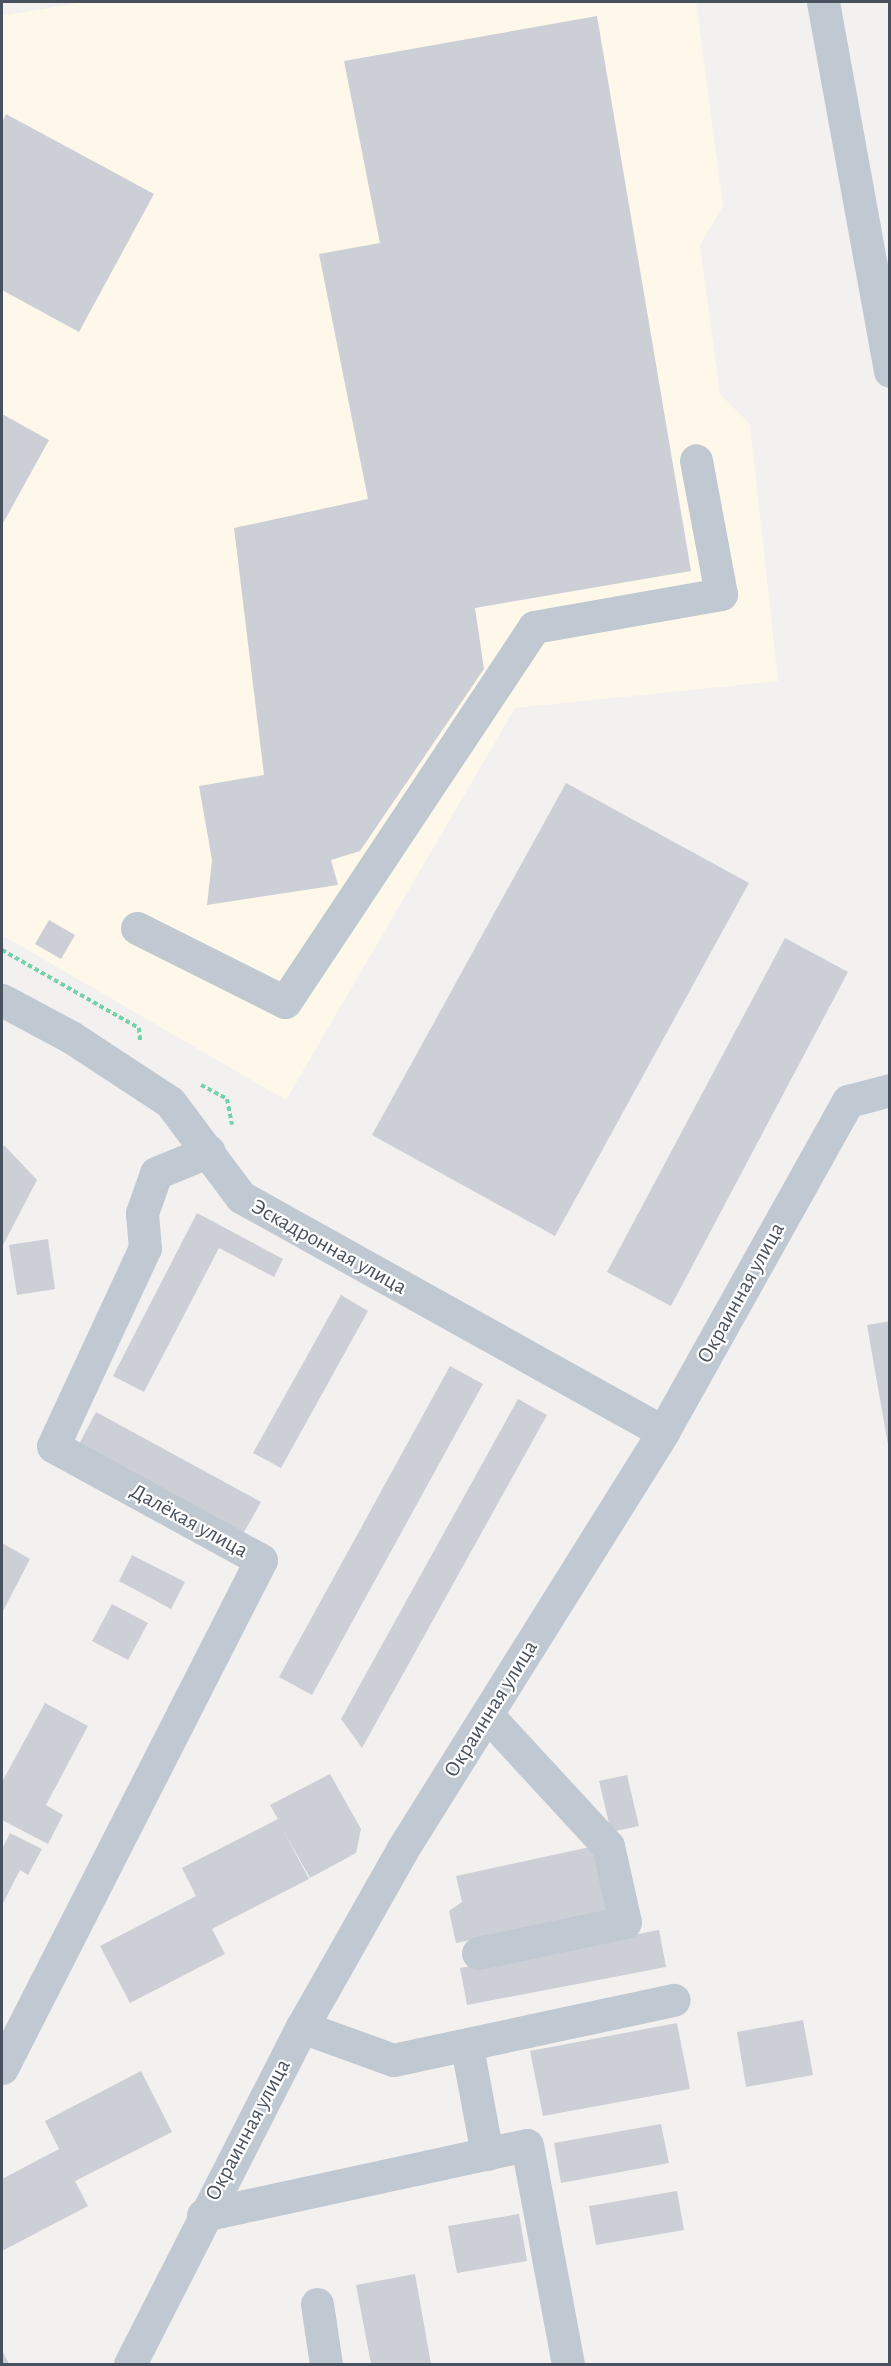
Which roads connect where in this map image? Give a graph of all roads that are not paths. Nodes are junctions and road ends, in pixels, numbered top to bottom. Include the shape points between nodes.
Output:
1 (823, 2) edge
2 (890, 371) edge
3 (696, 460) dead end
4 (137, 928) dead end
5 (2, 1000) edge
6 (890, 1090) edge
7 (208, 1152) junction
8 (663, 1432) junction
9 (488, 1715) junction
10 (478, 1953) dead end
11 (674, 2000) dead end
12 (302, 2027) junction
13 (467, 2047) junction
14 (2, 2068) edge
15 (487, 2154) junction
16 (203, 2215) junction
17 (317, 2304) dead end
18 (129, 2364) edge
19 (326, 2364) edge
20 (568, 2364) edge

1 - 2 street
3 - 4 street via 721,594 534,627 285,1002
5 - 7 street, Эскадронная улица via 71,1037 170,1102
6 - 8 street, Окраинная улица via 848,1101
7 - 8 street, Эскадронная улица via 241,1197
7 - 14 street, Далёкая улица via 156,1173 142,1213 145,1248 53,1446 261,1560
8 - 9 street, Окраинная улица
9 - 10 street via 608,1846 625,1922
9 - 12 street, Окраинная улица via 402,1850
11 - 13 street
12 - 13 street via 393,2060
12 - 16 street, Окраинная улица
13 - 15 street
15 - 16 street
15 - 20 street via 527,2145
16 - 18 street, Окраинная улица
17 - 19 street

